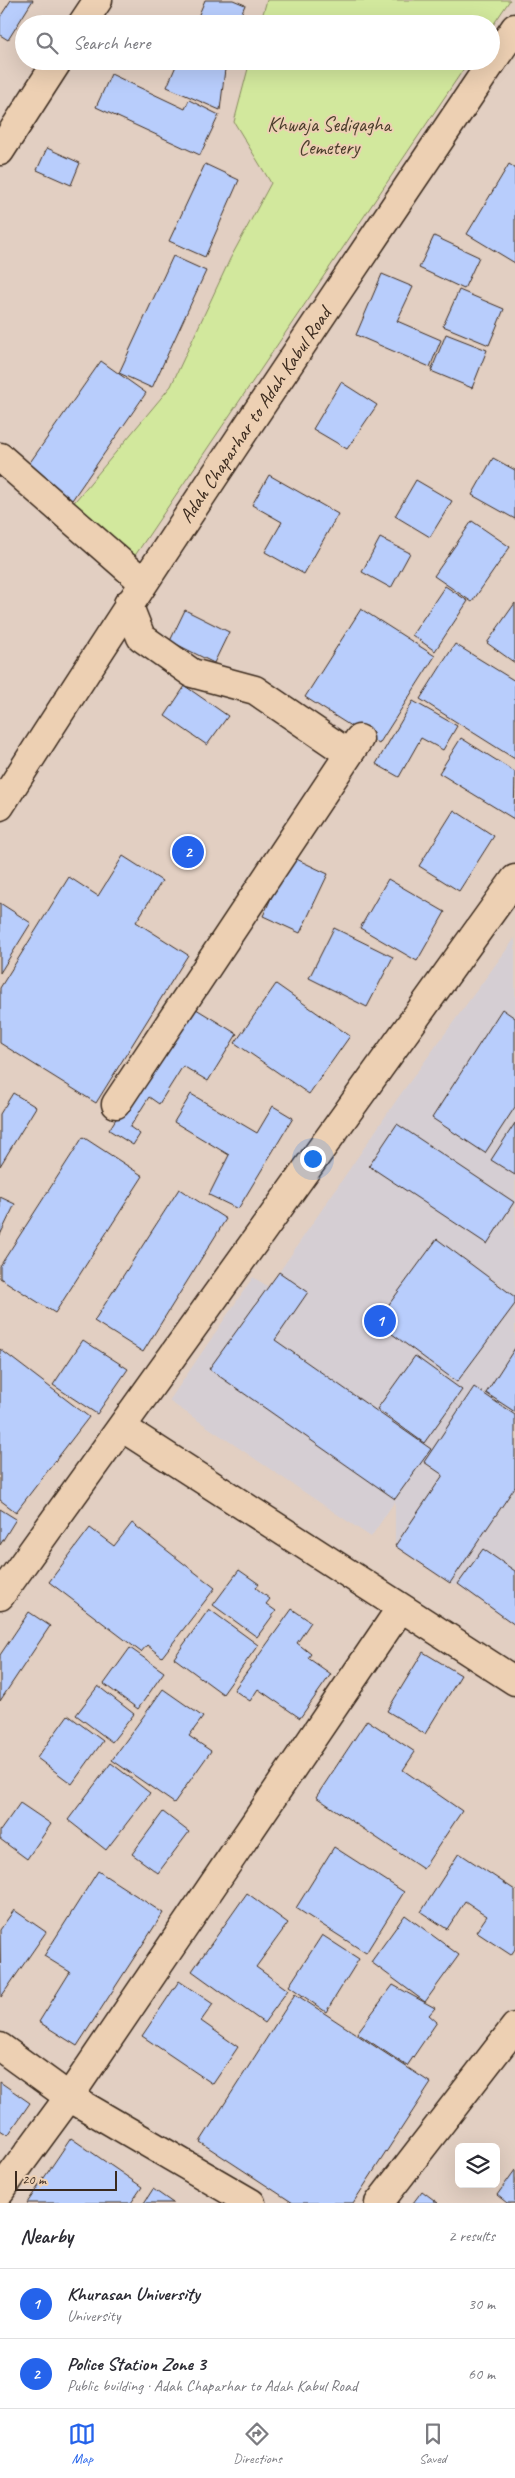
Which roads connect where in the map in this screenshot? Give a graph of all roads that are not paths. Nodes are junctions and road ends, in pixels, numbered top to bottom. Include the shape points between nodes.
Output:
1 (98, 0) edge
2 (88, 15) edge
3 (515, 28) edge
4 (500, 50) edge
5 (52, 70) edge
6 (487, 70) edge
7 (0, 151) edge
8 (0, 457) edge
9 (136, 593) junction
10 (0, 806) edge
11 (515, 879) edge
12 (116, 1104) dead end
13 (123, 1428) junction
14 (0, 1596) edge
15 (400, 1609) junction
16 (515, 1681) edge
17 (515, 2027) edge
18 (0, 2047) edge
19 (69, 2097) junction
20 (0, 2191) edge
21 (251, 2203) edge
22 (379, 2203) edge

1 - 2 street
3 - 4 street, Adah Chaparhar to Adah Kabul Road
5 - 7 street
6 - 9 street, Adah Chaparhar to Adah Kabul Road
8 - 9 street
9 - 10 street, Adah Chaparhar to Adah Kabul Road
9 - 12 street via 142,637 192,673 255,690 354,746
11 - 13 street
13 - 14 street
13 - 15 street
15 - 16 street
15 - 19 street
17 - 22 street
18 - 19 street
19 - 20 street
19 - 21 street

